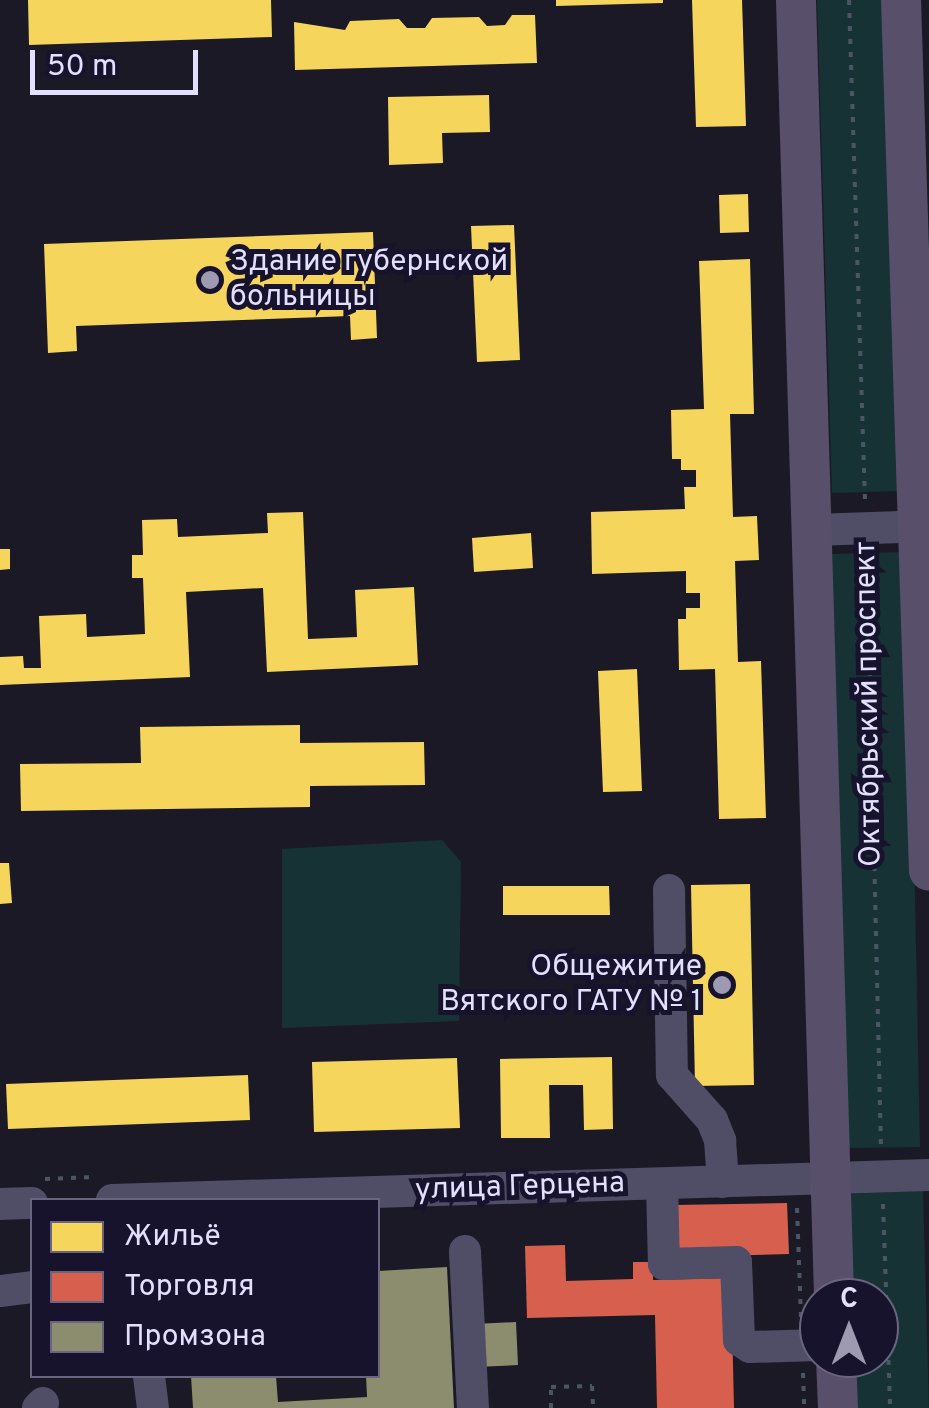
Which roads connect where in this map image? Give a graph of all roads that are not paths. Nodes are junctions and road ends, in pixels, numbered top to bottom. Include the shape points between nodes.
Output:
1 (796, 0) edge
2 (900, 0) edge
3 (919, 240) edge
4 (923, 526) edge
5 (815, 530) junction
6 (929, 871) edge
7 (668, 890) dead end
8 (929, 1175) edge
9 (722, 1182) junction
10 (662, 1184) junction
11 (813, 1185) junction
12 (181, 1198) edge
13 (30, 1203) edge
14 (0, 1204) edge
15 (465, 1251) dead end
16 (830, 1278) edge
17 (30, 1286) edge
18 (0, 1291) edge
19 (799, 1348) edge
20 (149, 1378) edge
21 (828, 1378) edge
22 (154, 1408) edge
23 (473, 1408) edge
24 (838, 1408) edge

1 - 5 main road, Октябрьский проспект
2 - 3 main road, Октябрьский проспект
3 - 4 main road, Октябрьский проспект
4 - 5 street
4 - 6 main road, Октябрьский проспект
5 - 11 main road, Октябрьский проспект
7 - 9 street via 672,1075 712,1120
8 - 11 street, улица Герцена
9 - 10 street, улица Герцена
9 - 11 street, улица Герцена
10 - 12 street, улица Герцена
10 - 19 street via 664,1264 736,1262 739,1340 750,1347
11 - 16 main road, Октябрьский проспект
13 - 14 street
15 - 23 street
17 - 18 street
20 - 22 street
21 - 24 main road

